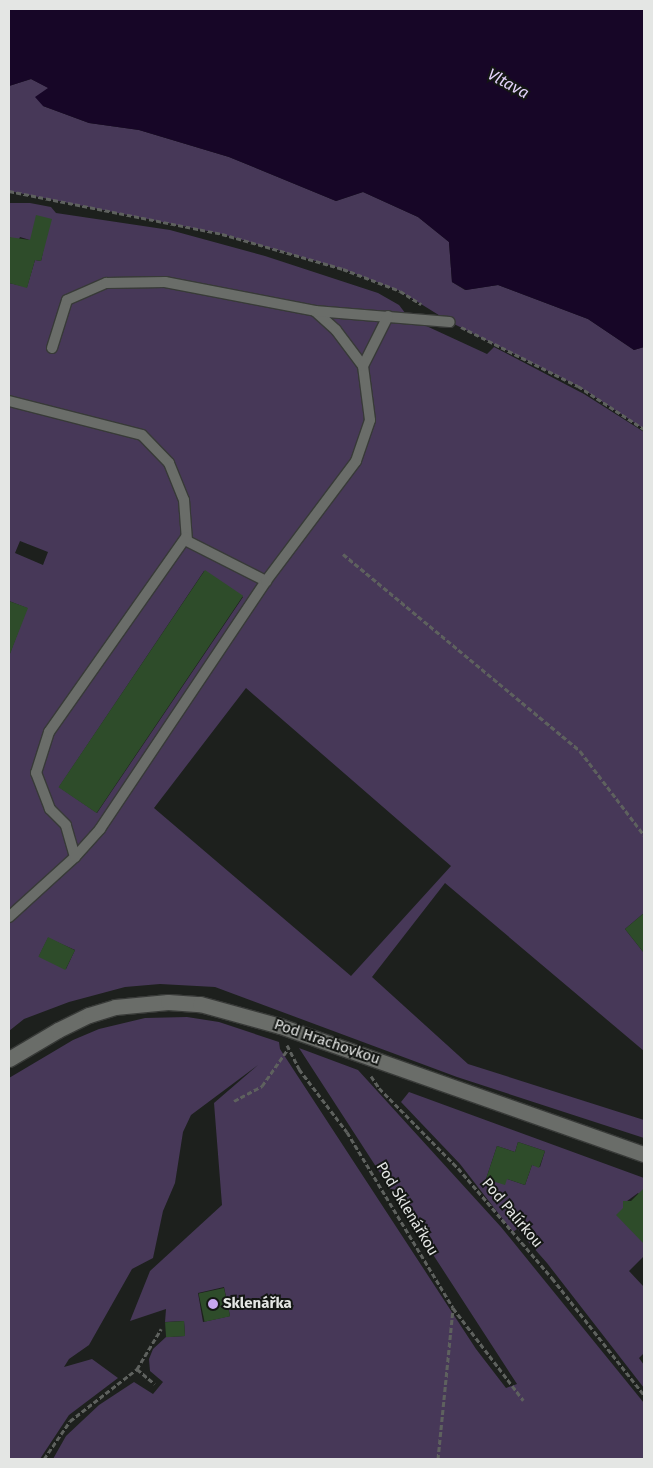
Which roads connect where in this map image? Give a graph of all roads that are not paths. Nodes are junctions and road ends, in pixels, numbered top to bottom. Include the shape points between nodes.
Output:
1 (315, 311) junction
2 (388, 316) junction
3 (450, 322) road end
4 (52, 348) dead end
5 (363, 366) junction
6 (9, 401) edge
7 (186, 538) junction
8 (266, 581) junction
9 (75, 857) junction
10 (9, 917) edge
11 (9, 1059) edge
12 (644, 1154) edge

1 - 2 lane
1 - 4 lane via 164,282 106,282 67,300
1 - 5 lane via 336,330
2 - 3 lane
2 - 5 lane
5 - 8 lane via 370,420 356,461
6 - 7 lane via 142,435 169,463 184,500
7 - 8 lane
7 - 9 lane via 49,732 36,773 50,809 66,825
8 - 9 lane via 100,829
9 - 10 lane
11 - 12 street, Pod Hrachovkou via 88,1015 115,1008 168,1002 226,1009

